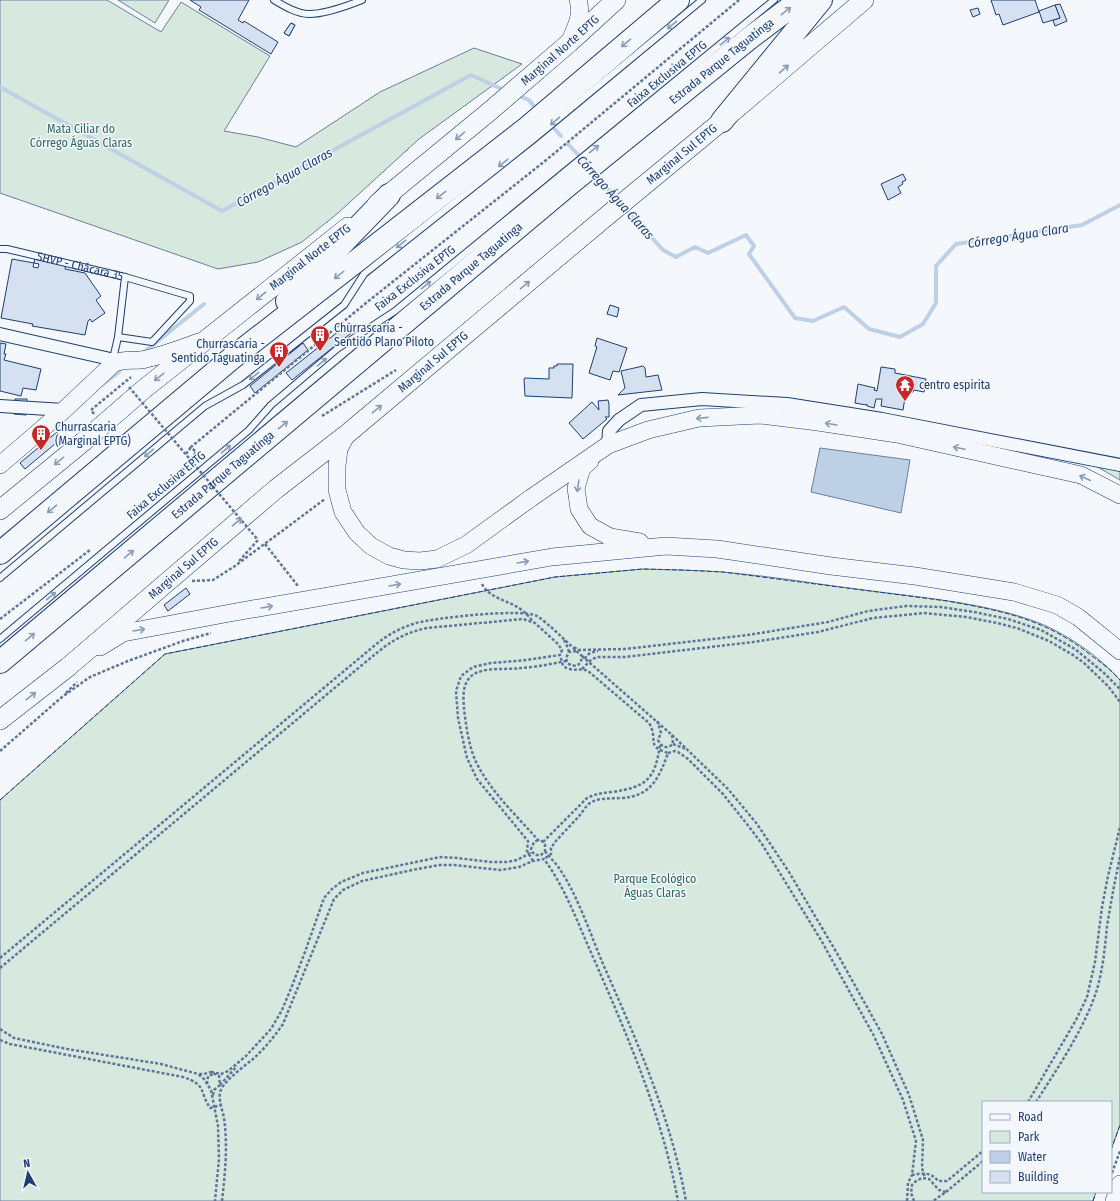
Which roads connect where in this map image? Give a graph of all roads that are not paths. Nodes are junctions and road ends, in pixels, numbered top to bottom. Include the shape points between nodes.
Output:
1 (274, 0) edge
2 (362, 0) edge
3 (578, 0) edge
4 (616, 0) edge
5 (678, 0) edge
6 (702, 0) edge
7 (774, 0) edge
8 (800, 0) edge
9 (821, 0) edge
10 (864, 0) edge
11 (569, 43) junction
12 (571, 98) junction
13 (722, 121) junction
14 (530, 133) junction
15 (611, 143) junction
16 (562, 182) junction
17 (389, 195) junction
18 (0, 249) edge
19 (125, 277) junction
20 (0, 334) edge
21 (118, 337) junction
22 (211, 337) junction
23 (232, 358) junction
24 (116, 360) junction
25 (0, 406) edge
26 (64, 410) junction
27 (347, 434) junction
28 (608, 445) junction
29 (0, 465) edge
30 (1120, 465) edge
31 (1120, 495) edge
32 (0, 510) edge
33 (666, 546) junction
34 (0, 553) edge
35 (0, 578) edge
36 (1102, 635) junction
37 (0, 639) edge
38 (1120, 640) edge
39 (1120, 651) edge
40 (0, 662) edge
41 (68, 666) junction
42 (0, 720) edge
43 (1120, 1184) edge
44 (1114, 1201) edge

1 - 2 lane via 309,14
3 - 11 street via 579,18
4 - 11 main road, Marginal Norte EPTG
5 -> 12 highway
6 -> 12 lane
15 -> 7 lane, Faixa Exclusiva EPTG
15 -> 8 highway, Estrada Parque Taguatinga
9 - 13 highway
13 -> 10 main road, Marginal Sul EPTG
11 -> 17 main road, Marginal Norte EPTG
12 -> 14 highway
27 -> 13 main road, Marginal Sul EPTG
14 -> 23 highway
14 -> 35 lane via 364,274 344,305 243,385 205,406
16 -> 15 highway, Estrada Parque Taguatinga
37 -> 16 lane, Faixa Exclusiva EPTG via 249,430 271,405 337,349 395,311
40 -> 16 highway, Estrada Parque Taguatinga
17 -> 22 main road, Marginal Norte EPTG
17 - 23 highway
18 - 19 lane, SHVP - Chácara 35
19 - 21 lane, SHVP - Chácara 35
19 - 21 lane via 190,296 190,301 152,342
20 - 24 street
21 - 24 lane, SHVP - Chácara 35
22 - 24 street via 144,360
22 -> 32 main road, Marginal Norte EPTG via 144,389
23 -> 34 highway
24 - 26 street
25 - 26 street
26 - 29 street
27 - 28 street via 340,449 337,466 336,490 342,512 357,533 371,546 389,556 420,561 437,559 466,545
41 -> 27 main road, Marginal Sul EPTG via 276,489
28 - 30 street via 609,431 619,420 641,405 702,399 787,404 882,419
31 -> 28 street via 1081,475 896,434 760,414 699,418 648,430
28 -> 33 street via 582,468 576,488 579,510 590,526 610,537
33 - 36 street via 717,549 1014,592 1057,605
41 -> 33 street via 123,633 552,557
36 - 38 street
36 - 39 street
42 -> 41 main road, Marginal Sul EPTG
43 - 44 street

